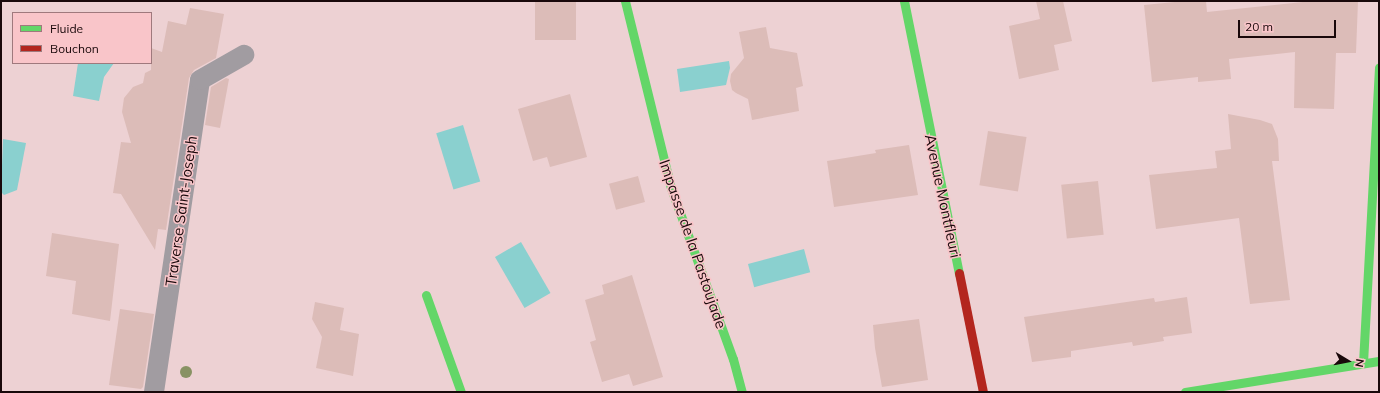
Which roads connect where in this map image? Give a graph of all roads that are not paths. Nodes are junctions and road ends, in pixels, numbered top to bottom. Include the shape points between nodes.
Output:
1 (625, 1) edge
2 (904, 1) edge
3 (244, 55) dead end
4 (1379, 68) edge
5 (426, 295) dead end
6 (1379, 361) edge
7 (1363, 362) junction
8 (154, 392) edge
9 (460, 392) edge
10 (742, 392) edge
11 (983, 392) edge
12 (1185, 392) edge

1 - 10 street, Impasse de la Pastoujade via 671,188 733,359
2 - 11 street, Avenue Montfleuri
3 - 8 lane, Traverse Saint-Joseph via 200,80
4 - 7 street via 1362,339
5 - 9 street
6 - 7 street
7 - 12 street

